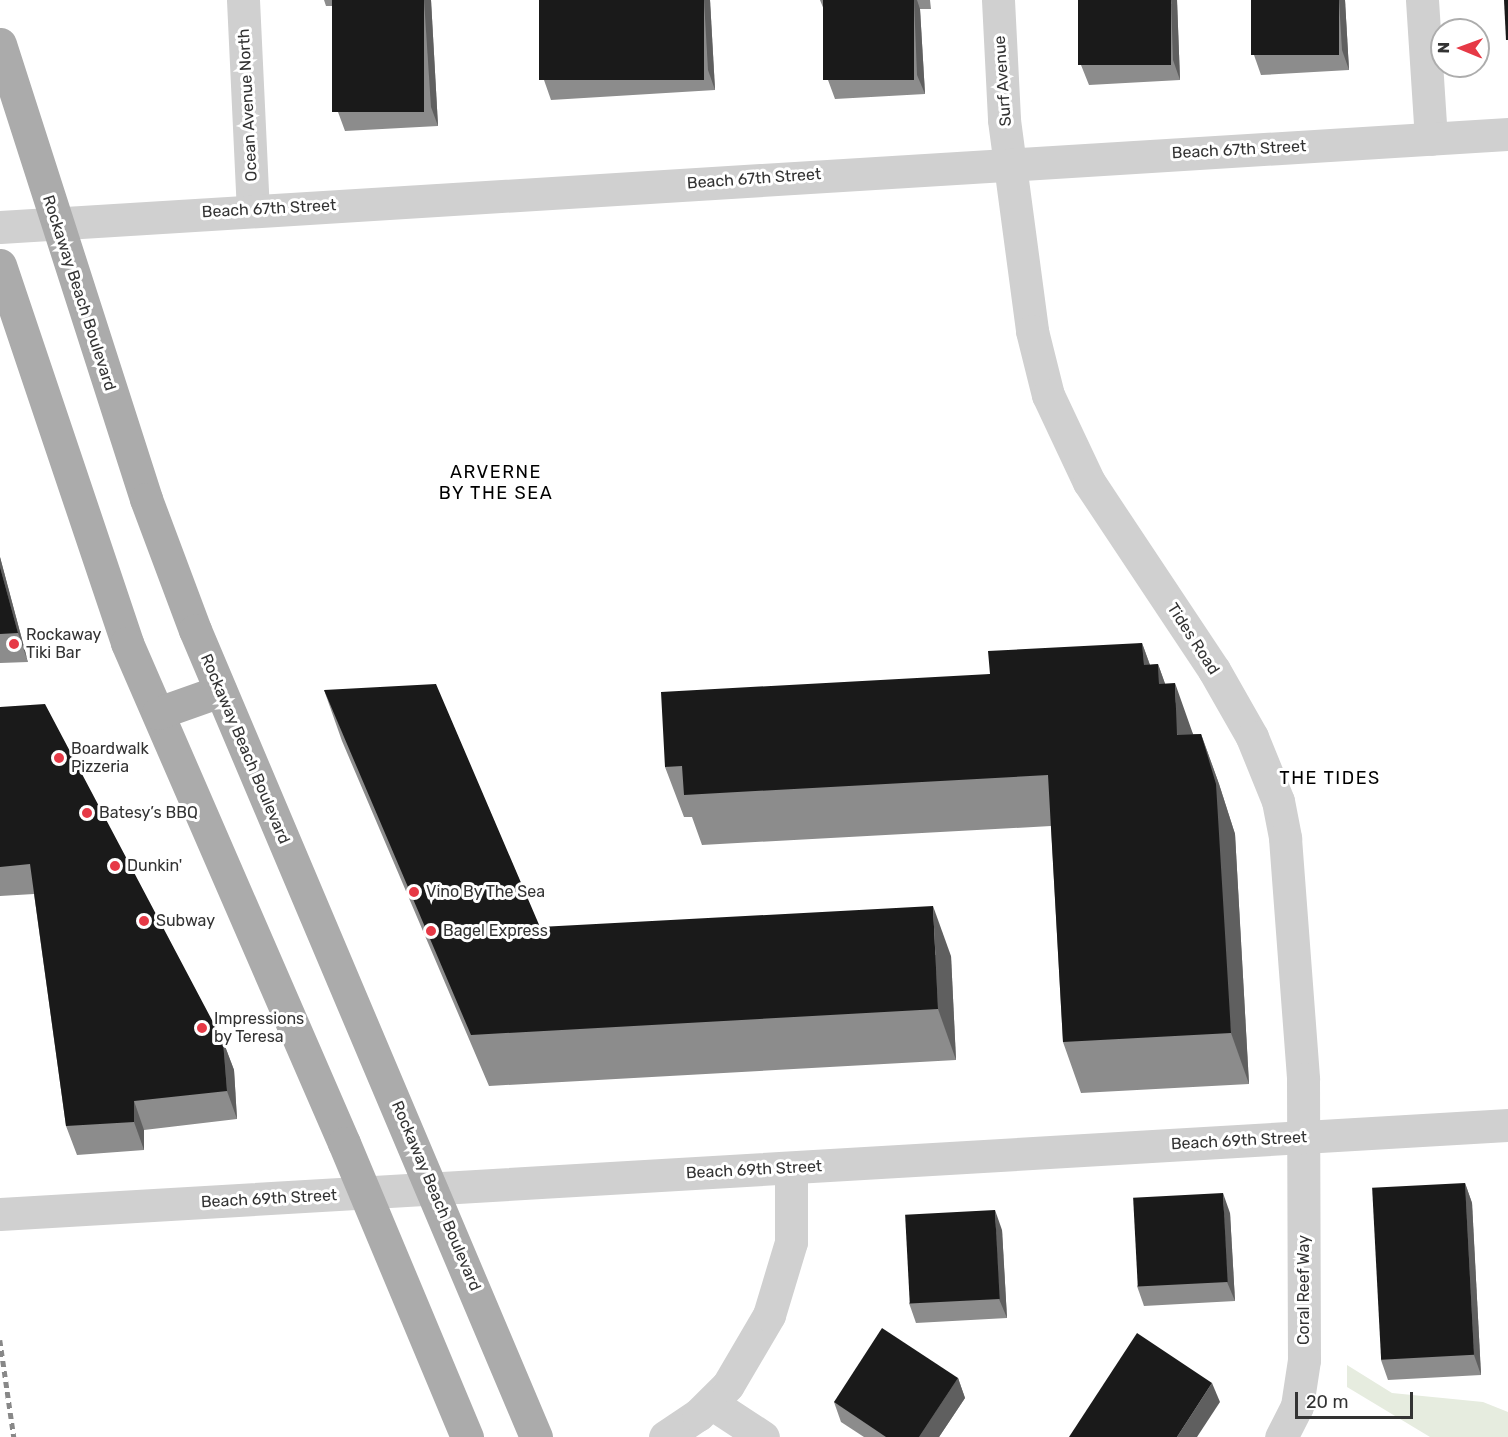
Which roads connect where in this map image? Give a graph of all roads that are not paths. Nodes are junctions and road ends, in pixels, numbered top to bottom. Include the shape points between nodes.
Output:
1 (243, 0) edge
2 (998, 0) edge
3 (1422, 0) edge
4 (0, 44) edge
5 (1508, 134) edge
6 (1431, 139) junction
7 (1010, 162) junction
8 (253, 210) junction
9 (55, 224) junction
10 (0, 227) edge
11 (0, 265) edge
12 (220, 691) junction
13 (158, 713) junction
14 (1508, 1125) edge
15 (1303, 1137) junction
16 (791, 1168) junction
17 (434, 1190) junction
18 (365, 1193) junction
19 (0, 1214) edge
20 (711, 1404) junction
21 (467, 1437) edge
22 (536, 1437) edge
23 (665, 1437) edge
24 (763, 1437) edge
25 (1281, 1437) edge

1 - 8 street, Ocean Avenue North
2 - 7 street, Surf Avenue via 1003,113
3 - 6 street
4 - 9 main road, Rockaway Beach Boulevard
5 - 6 street, Beach 67th Street
6 - 7 street, Beach 67th Street
7 - 8 street, Beach 67th Street
7 - 15 street, Tides Road via 1032,331 1060,424 1089,482 1234,705 1262,758 1278,801 1293,905
8 - 9 street, Beach 67th Street
9 - 10 street, Beach 67th Street
9 - 12 main road, Rockaway Beach Boulevard via 150,510
11 - 13 main road via 96,557
12 - 13 main road
12 - 17 main road, Rockaway Beach Boulevard
13 - 18 main road
14 - 15 street, Beach 69th Street
15 - 16 street, Beach 69th Street
15 - 25 street, Coral Reef Way via 1304,1375 1297,1406
16 - 17 street, Beach 69th Street
16 - 20 street via 791,1242 778,1293 745,1361
17 - 18 street, Beach 69th Street
17 - 22 main road, Rockaway Beach Boulevard
18 - 19 street, Beach 69th Street
18 - 21 main road
20 - 23 street
20 - 24 street

